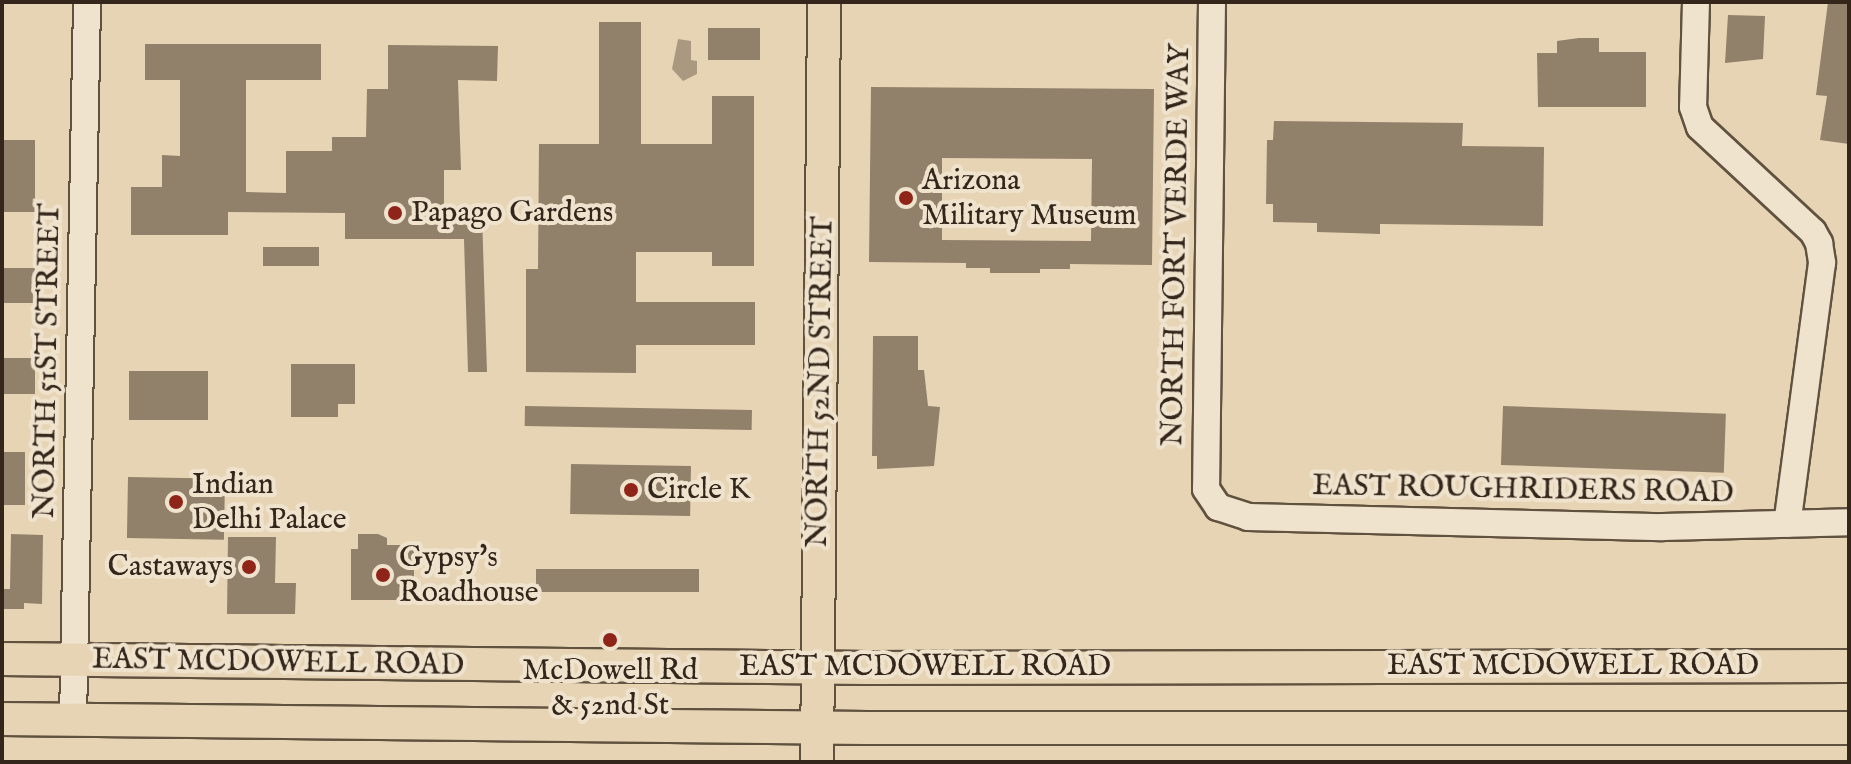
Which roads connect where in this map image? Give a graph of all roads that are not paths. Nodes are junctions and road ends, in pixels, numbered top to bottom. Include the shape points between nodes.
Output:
1 (87, 2) edge
2 (824, 2) edge
3 (1212, 2) edge
4 (1696, 2) edge
5 (1206, 489) joint
6 (1849, 522) edge
7 (1787, 524) junction
8 (2, 659) edge
9 (74, 660) junction
10 (1849, 666) edge
11 (818, 668) junction
12 (2, 719) edge
13 (73, 720) junction
14 (817, 728) junction
15 (1849, 728) edge
16 (817, 762) edge

1 - 9 street, NORTH 51ST STREET
2 - 11 main road, NORTH 52ND STREET
3 - 5 street, NORTH FORT VERDE WAY
4 - 7 street via 1693,107 1700,127 1819,243 1822,263
5 - 7 street, EAST ROUGHRIDERS ROAD via 1218,507 1248,517 1663,527
6 - 7 street, EAST ROUGHRIDERS ROAD
8 - 9 main road, EAST MCDOWELL ROAD
9 - 11 main road, EAST MCDOWELL ROAD
9 - 13 street, NORTH 51ST STREET
10 - 11 main road, EAST MCDOWELL ROAD
11 - 14 main road, NORTH 52ND STREET
12 - 13 main road, EAST MCDOWELL ROAD
13 - 14 main road, EAST MCDOWELL ROAD
14 - 15 main road, EAST MCDOWELL ROAD
14 - 16 main road, NORTH 52ND STREET

